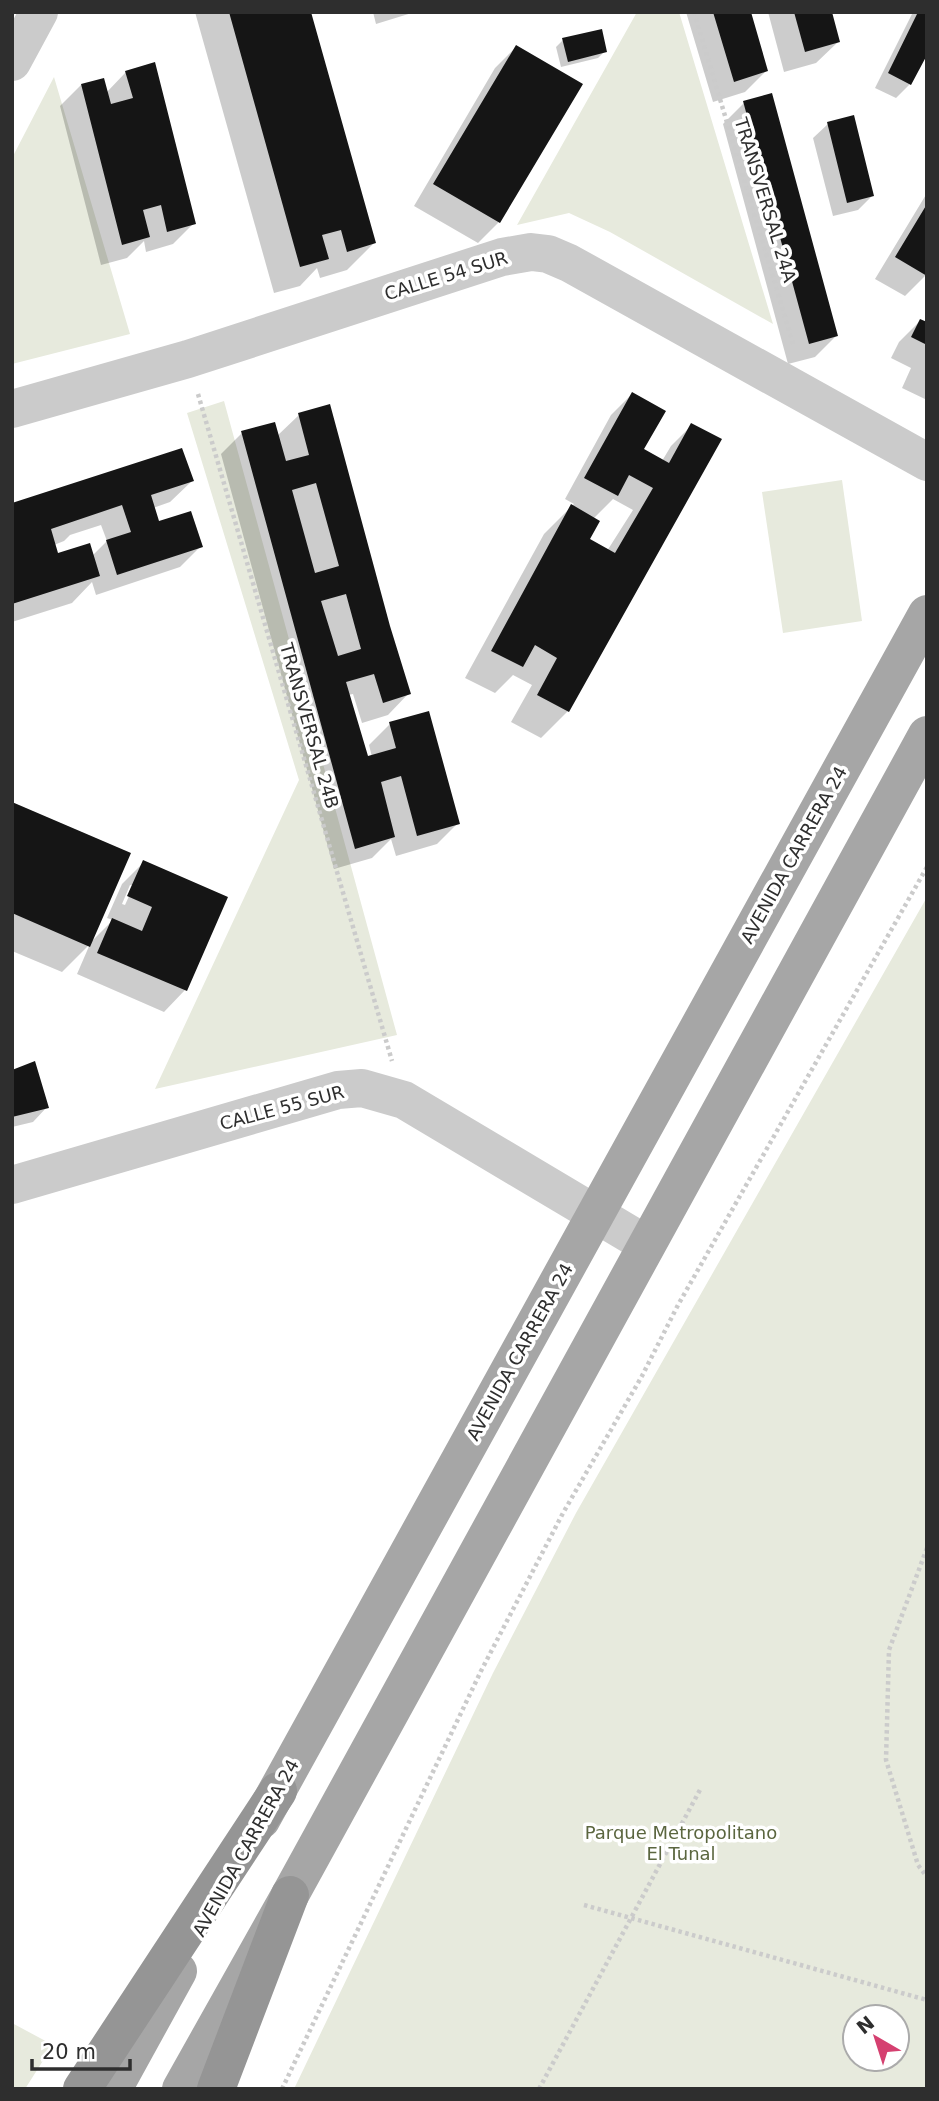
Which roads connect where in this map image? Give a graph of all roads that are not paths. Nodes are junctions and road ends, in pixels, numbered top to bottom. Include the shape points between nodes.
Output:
1 (39, 12) edge
2 (12, 62) edge
3 (12, 409) edge
4 (927, 462) edge
5 (927, 614) edge
6 (927, 735) edge
7 (12, 1185) edge
8 (596, 1214) junction
9 (646, 1244) junction
10 (278, 1791) junction
11 (290, 1895) junction
12 (82, 2089) edge
13 (113, 2089) edge
14 (181, 2089) edge
15 (216, 2089) edge

1 - 2 street
3 - 4 street, CALLE 54 SUR via 188,359 455,271 531,253 569,263
5 - 8 main road, AVENIDA CARRERA 24
6 - 9 main road
7 - 8 street, CALLE 55 SUR via 338,1090 362,1088 404,1100
8 - 9 street, CALLE 55 SUR
8 - 10 main road, AVENIDA CARRERA 24
9 - 11 main road
10 - 12 highway
10 - 13 main road, AVENIDA CARRERA 24
11 - 14 main road
11 - 15 highway

